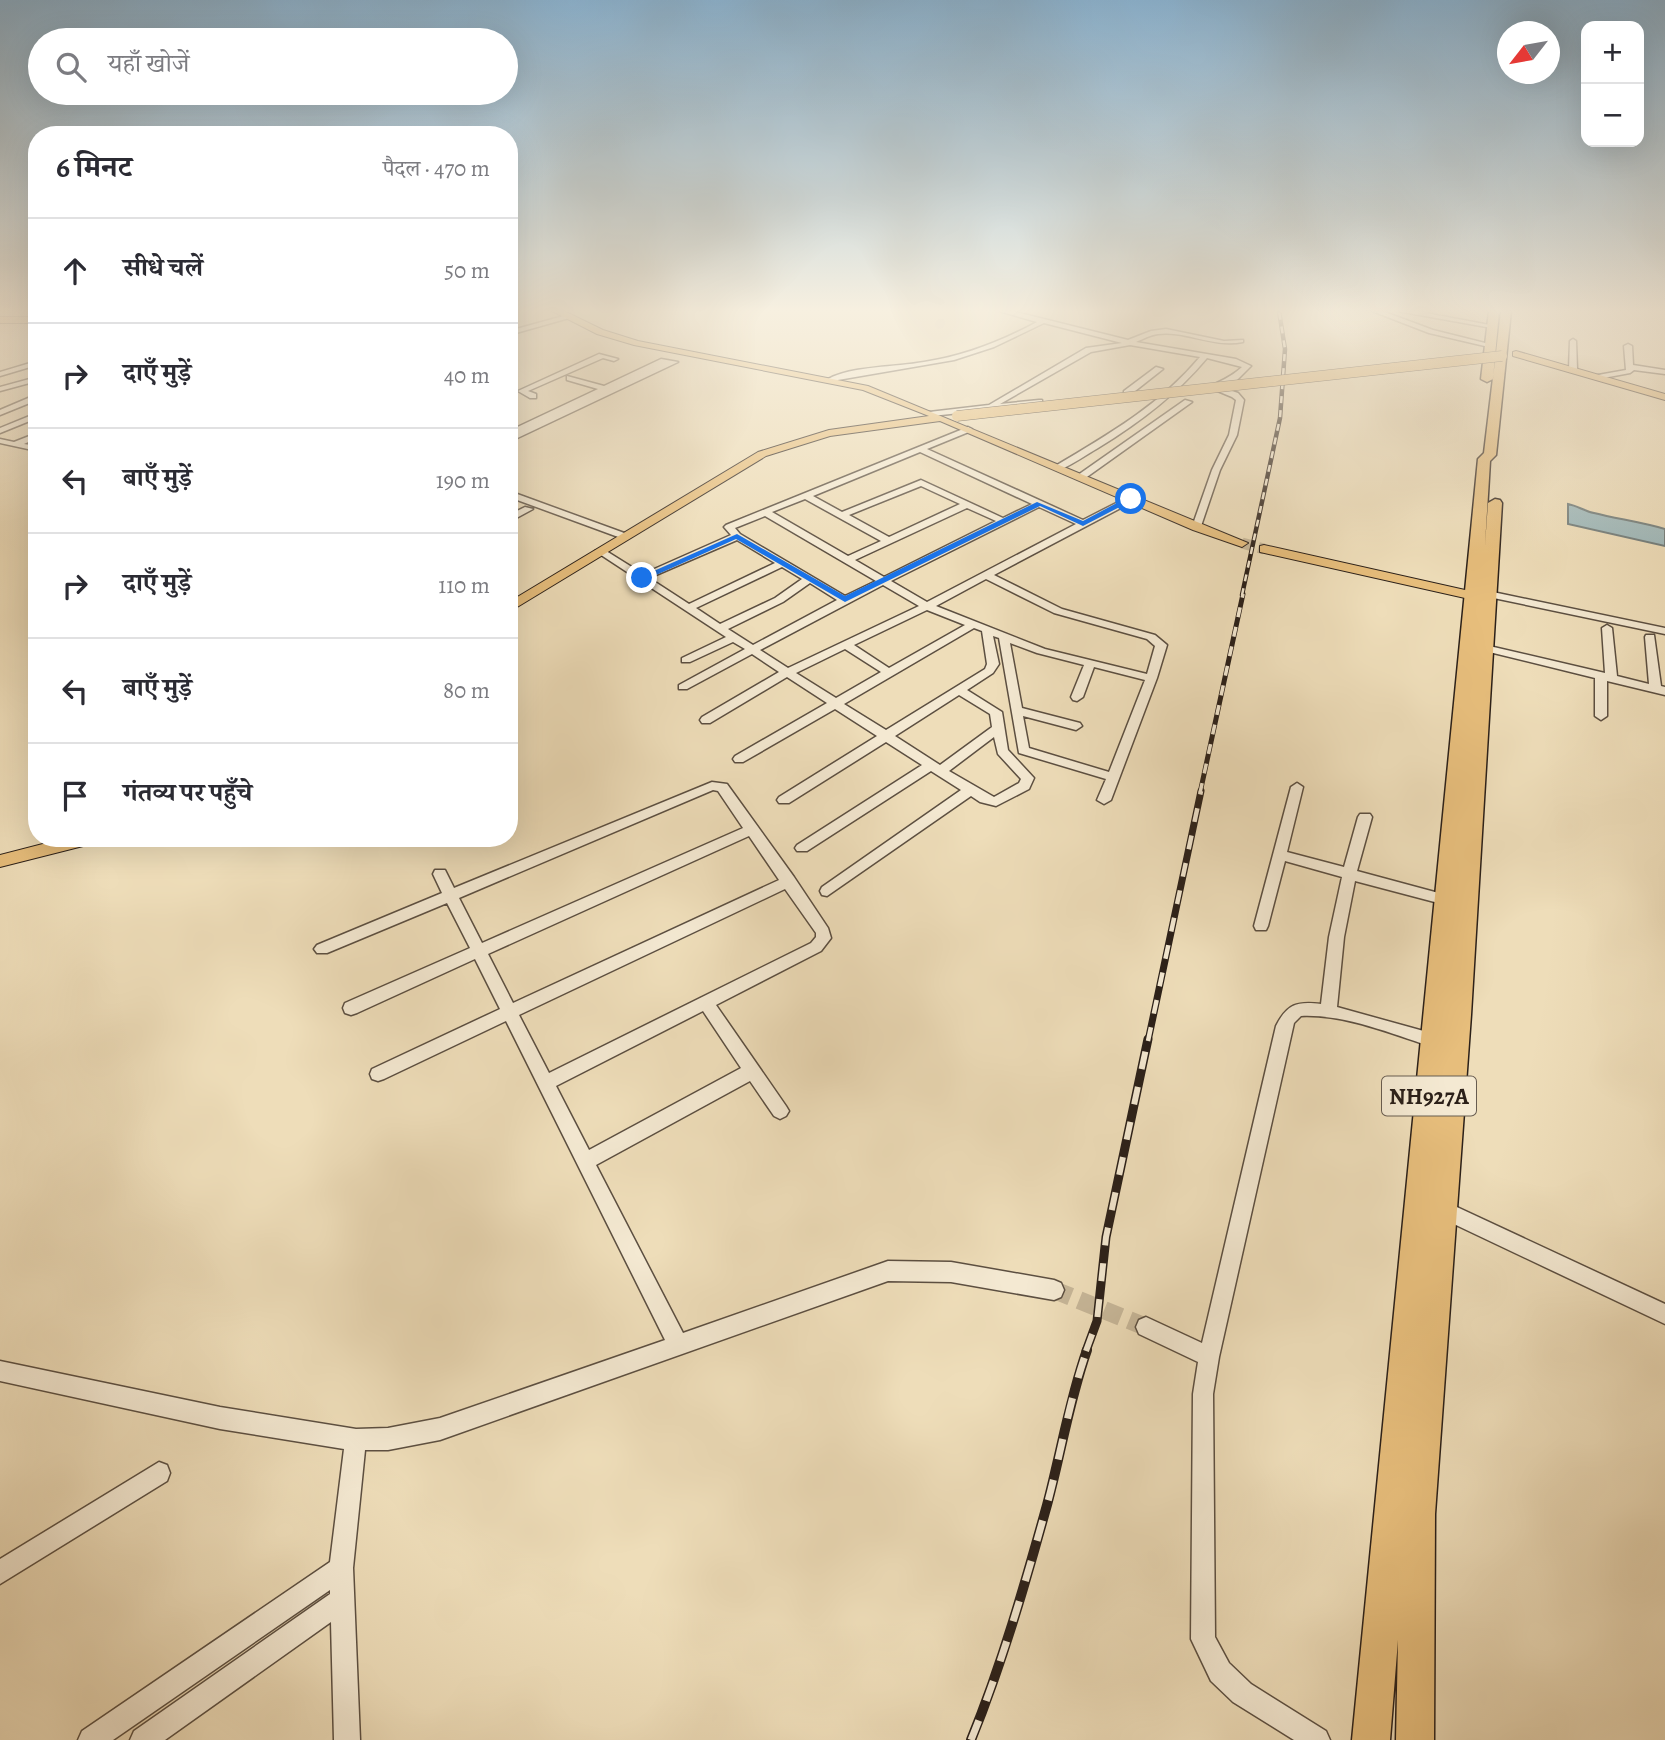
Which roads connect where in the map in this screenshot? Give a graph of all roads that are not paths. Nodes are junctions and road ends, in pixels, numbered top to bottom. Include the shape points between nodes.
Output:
1 (525, 392) edge
2 (541, 392) edge
3 (600, 392) edge
4 (608, 392) edge
5 (876, 392) edge
6 (1016, 392) edge
7 (1135, 392) edge
8 (1170, 392) edge
9 (1173, 392) edge
10 (1227, 392) edge
11 (1485, 392) edge
12 (1499, 392) edge
13 (1127, 393) joint
14 (533, 396) junction
15 (28, 398) edge
16 (28, 400) edge
17 (1188, 402) dead end
18 (518, 403) dead end
19 (0, 405) edge
20 (988, 408) junction
21 (0, 413) edge
22 (937, 416) junction
23 (28, 419) edge
24 (968, 429) junction
25 (0, 431) edge
26 (518, 433) edge
27 (518, 434) edge
28 (28, 439) edge
29 (0, 441) edge
30 (16, 444) junction
31 (28, 447) edge
32 (921, 449) junction
33 (1495, 449) junction
34 (1060, 467) junction
35 (1082, 477) junction
36 (806, 496) junction
37 (518, 497) edge
38 (1131, 499) junction
39 (1040, 503) junction
40 (968, 504) junction
41 (518, 505) edge
42 (528, 509) junction
43 (765, 512) junction
44 (518, 514) edge
45 (842, 516) junction
46 (1003, 521) junction
47 (1083, 524) junction
48 (1197, 527) junction
49 (624, 536) junction
50 (737, 536) junction
51 (889, 541) junction
52 (614, 543) junction
53 (1242, 543) tunnel mouth
54 (1264, 549) tunnel mouth
55 (600, 551) junction
56 (847, 560) junction
57 (782, 563) junction
58 (985, 575) junction
59 (642, 578) junction
60 (809, 579) junction
61 (882, 581) junction
62 (1481, 595) junction
63 (845, 600) junction
64 (518, 602) edge
65 (927, 606) junction
66 (690, 607) junction
67 (972, 625) junction
68 (721, 628) junction
69 (1607, 628) dead end
70 (987, 631) junction
71 (1665, 631) edge
72 (735, 637) junction
73 (1650, 637) dead end
74 (1004, 638) junction
75 (847, 645) junction
76 (1485, 648) junction
77 (754, 650) junction
78 (686, 660) dead end
79 (1090, 663) junction
80 (788, 672) junction
81 (888, 672) junction
82 (1606, 676) junction
83 (1151, 678) junction
84 (683, 687) dead end
85 (1660, 689) edge
86 (960, 691) junction
87 (1077, 697) dead end
88 (835, 702) junction
89 (1018, 711) junction
90 (1601, 716) dead end
91 (706, 720) dead end
92 (1076, 726) dead end
93 (997, 729) junction
94 (887, 735) junction
95 (739, 759) dead end
96 (936, 768) junction
97 (1112, 777) junction
98 (1297, 788) dead end
99 (970, 790) junction
100 (783, 800) dead end
101 (1104, 800) dead end
102 (1365, 817) dead end
103 (752, 829) junction
104 (55, 847) edge
105 (802, 848) dead end
106 (1280, 855) junction
107 (0, 861) edge
108 (440, 874) dead end
109 (1349, 874) junction
110 (789, 881) junction
111 (827, 891) dead end
112 (451, 895) junction
113 (1446, 901) junction
114 (1261, 926) dead end
115 (323, 949) dead end
116 (479, 950) junction
117 (705, 1002) junction
118 (351, 1008) dead end
119 (1329, 1011) junction
120 (511, 1014) junction
121 (1445, 1044) junction
122 (752, 1071) junction
123 (378, 1074) dead end
124 (546, 1083) junction
125 (780, 1111) dead end
126 (586, 1161) junction
127 (1444, 1209) junction
128 (1054, 1290) tunnel mouth
129 (1665, 1314) edge
130 (1146, 1327) tunnel mouth
131 (678, 1345) junction
132 (1209, 1357) junction
133 (0, 1371) edge
134 (356, 1440) junction
135 (159, 1474) dead end
136 (341, 1568) junction
137 (0, 1572) edge
138 (342, 1600) junction
139 (91, 1740) edge
140 (143, 1740) edge
141 (347, 1740) edge
142 (1317, 1740) edge
143 (1371, 1740) edge
144 (1415, 1740) edge

1 - 14 street
2 - 14 street
3 - 26 street
4 - 27 street
5 - 22 main road
6 - 20 street
7 - 13 street
8 - 34 street
9 - 22 main road, bridge
10 - 48 street via 1240,400 1233,435
11 - 33 highway via 1481,441
12 - 33 highway, NH927A
13 - 20 street
14 - 18 street
15 - 19 street
16 - 21 street
17 - 35 street
20 - 22 street
22 - 24 main road
22 - 49 main road via 829,433 781,446 746,462
23 - 25 street
24 - 32 street
24 - 34 main road
28 - 30 street
29 - 30 street
30 - 31 street
32 - 36 street
32 - 39 street
33 - 62 highway, NH927A via 1484,458
34 - 35 main road
35 - 38 main road
36 - 43 street
36 - 45 street
37 - 49 street
38 - 47 street
38 - 48 main road
39 - 46 street
39 - 47 street
40 - 45 street via 917,483
40 - 46 street
40 - 51 street
41 - 42 street
42 - 44 street
42 - 52 street
43 - 50 street via 732,525 729,529
43 - 56 street
45 - 51 street
46 - 61 street
47 - 58 street
48 - 53 main road
49 - 52 main road
50 - 57 street
50 - 59 street
51 - 56 street
52 - 55 main road
54 - 62 main road
55 - 59 street
55 - 64 main road
56 - 61 street
57 - 60 street
57 - 66 street
58 - 65 street
58 - 83 street via 1058,611 1155,639 1161,645
59 - 66 street
60 - 63 street
60 - 68 street via 779,600
61 - 63 street
61 - 65 street
62 - 71 street
62 - 76 highway, NH927A
62 - 113 highway, NH927A
63 - 77 street
65 - 67 street
65 - 75 street
66 - 68 street
67 - 70 street
67 - 81 street
68 - 72 street
69 - 82 street
70 - 74 street
70 - 86 street via 992,668
72 - 77 street
72 - 78 street
73 - 85 street
74 - 79 street
74 - 89 street
75 - 80 street
75 - 81 street
76 - 82 street
76 - 121 highway, NH927A
77 - 80 street
77 - 84 street
79 - 83 street
79 - 87 street
80 - 88 street
80 - 91 street
81 - 88 street
82 - 85 street
82 - 90 street
83 - 97 street
86 - 93 street via 996,712
86 - 94 street
88 - 94 street
88 - 95 street
89 - 92 street
89 - 97 street via 1025,752
93 - 96 street
93 - 99 street via 1004,755 1027,782 996,802
94 - 96 street
94 - 100 street
96 - 99 street
96 - 105 street
97 - 101 street
98 - 106 street
99 - 111 street
102 - 109 street
103 - 110 street
103 - 112 street via 726,790 712,786
103 - 116 street
104 - 107 main road
106 - 109 street
106 - 114 street
108 - 112 street
109 - 113 street
109 - 119 street via 1330,968
110 - 117 street via 824,938 816,947
110 - 120 street
112 - 115 street
112 - 116 street
113 - 121 highway, NH927A
116 - 118 street
116 - 120 street
117 - 122 street
117 - 124 street
119 - 121 street
119 - 132 street via 1300,1010 1290,1015 1284,1026
120 - 123 street
120 - 124 street
121 - 127 highway, NH927A
121 - 143 highway, NH927A
122 - 125 street
122 - 126 street
124 - 126 street
126 - 131 street
127 - 129 street
127 - 144 highway, NH927A via 1418,1514
128 - 131 street via 956,1270 888,1271
130 - 132 street
131 - 134 street via 440,1429
132 - 142 street via 1203,1394 1203,1639 1220,1672 1242,1693
133 - 134 street via 220,1418
134 - 136 street
135 - 137 street
136 - 138 street
136 - 139 street
138 - 140 street
138 - 141 street

